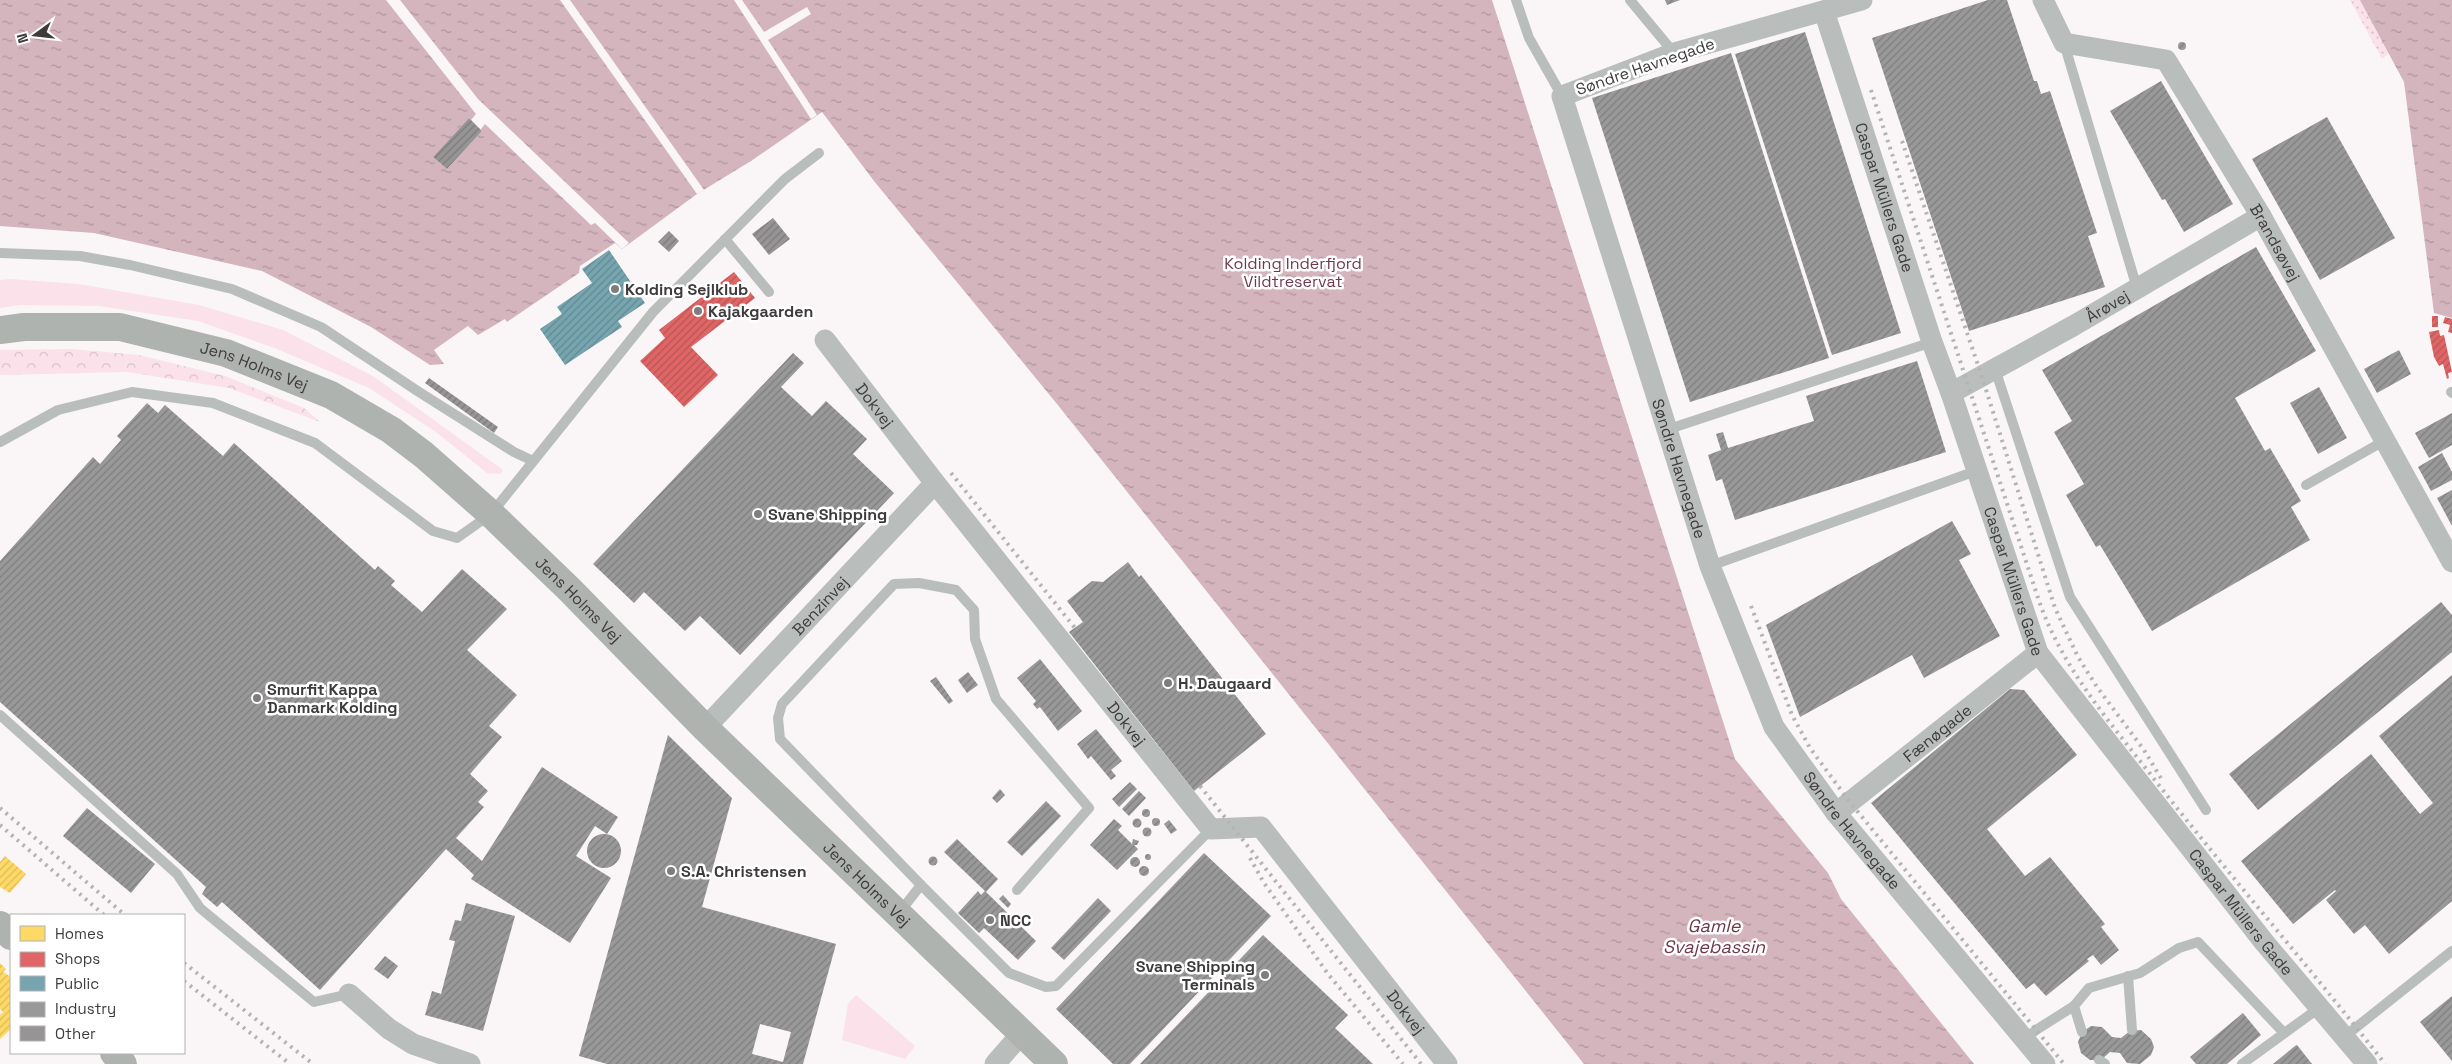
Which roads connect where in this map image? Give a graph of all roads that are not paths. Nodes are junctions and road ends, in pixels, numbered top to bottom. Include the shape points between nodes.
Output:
1 (1516, 0) edge
2 (1630, 0) edge
3 (1862, 0) edge
4 (2043, 0) edge
5 (1822, 5) edge
6 (2064, 43) junction
7 (1674, 53) junction
8 (1562, 96) junction
9 (819, 153) dead end
10 (2261, 216) junction
11 (725, 239) junction
12 (0, 253) edge
13 (2137, 288) junction
14 (769, 292) dead end
15 (0, 330) edge
16 (825, 340) dead end
17 (1932, 342) junction
18 (1995, 369) junction
19 (1952, 393) junction
20 (1666, 430) junction
21 (2384, 441) junction
22 (0, 442) edge
23 (533, 461) junction
24 (1976, 472) junction
25 (935, 483) junction
26 (2306, 485) dead end
27 (491, 514) junction
28 (2452, 562) edge
29 (1710, 566) junction
30 (2038, 653) junction
31 (0, 715) edge
32 (705, 728) junction
33 (2206, 810) dead end
34 (1836, 813) junction
35 (1211, 829) junction
36 (921, 885) junction
37 (1017, 890) dead end
38 (898, 914) junction
39 (0, 925) edge
40 (10, 935) edge
41 (2452, 951) edge
42 (2128, 976) junction
43 (349, 994) joint
44 (2074, 1006) junction
45 (2320, 1008) junction
46 (2132, 1030) dead end
47 (2082, 1032) dead end
48 (1022, 1033) junction
49 (2284, 1033) junction
50 (2344, 1037) junction
51 (2024, 1040) junction
52 (115, 1054) edge
53 (124, 1064) edge
54 (470, 1064) edge
55 (995, 1064) edge
56 (1054, 1064) edge
57 (1447, 1064) edge
58 (2045, 1064) edge
59 (2242, 1064) edge
60 (2367, 1064) edge

1 - 8 lane via 1528,38
2 - 7 lane
3 - 5 street, Søndre Havnegade
4 - 6 street
5 - 7 street, Søndre Havnegade
5 - 17 street, Caspar Müllers Gade
6 - 10 street, Brandsøvej via 2166,60
6 - 13 lane
7 - 8 street, Søndre Havnegade
8 - 20 street, Søndre Havnegade
9 - 11 lane via 785,179
10 - 13 street, Årøvej
10 - 21 street, Brandsøvej
11 - 14 lane
11 - 23 lane via 653,312
12 - 23 lane via 80,256 232,289 321,327 419,392
13 - 18 street, Årøvej
15 - 27 main road, Jens Holms Vej via 120,327 226,353 331,395 391,430
16 - 25 street, Dokvej
17 - 19 street, Caspar Müllers Gade
17 - 20 lane
18 - 19 street, Årøvej
18 - 33 lane via 2070,597
19 - 24 street, Caspar Müllers Gade
20 - 29 street, Søndre Havnegade
21 - 26 lane
21 - 28 street, Brandsøvej
22 - 27 lane via 58,410 132,392 213,403 315,443 433,531 457,538
23 - 27 lane
24 - 29 lane
24 - 30 street, Caspar Müllers Gade
25 - 32 street, Benzinvej
25 - 35 street, Dokvej
27 - 32 main road, Jens Holms Vej via 570,589
29 - 34 street, Søndre Havnegade via 1774,727
30 - 34 street, Fænøgade
30 - 45 street, Caspar Müllers Gade via 2264,942
31 - 43 lane via 177,874 200,908 314,1002
32 - 38 main road, Jens Holms Vej
34 - 51 street, Søndre Havnegade
35 - 36 lane via 1056,986 1046,987 1009,973
35 - 57 street, Dokvej via 1261,827
36 - 37 lane via 780,739 778,718 782,704 894,584 919,583 956,590 974,610 975,639 996,699 1089,808
36 - 38 lane
38 - 48 main road, Jens Holms Vej
39 - 40 main road
41 - 50 lane
42 - 44 lane via 2089,988
42 - 46 lane
42 - 49 lane via 2140,973 2179,948 2198,942
43 - 54 street via 388,1028 413,1044
44 - 47 lane
44 - 51 lane
45 - 49 lane
45 - 50 street, Caspar Müllers Gade
48 - 55 street
48 - 56 main road, Jens Holms Vej
49 - 59 lane
50 - 60 street, Caspar Müllers Gade
51 - 58 street, Søndre Havnegade
52 - 53 main road

